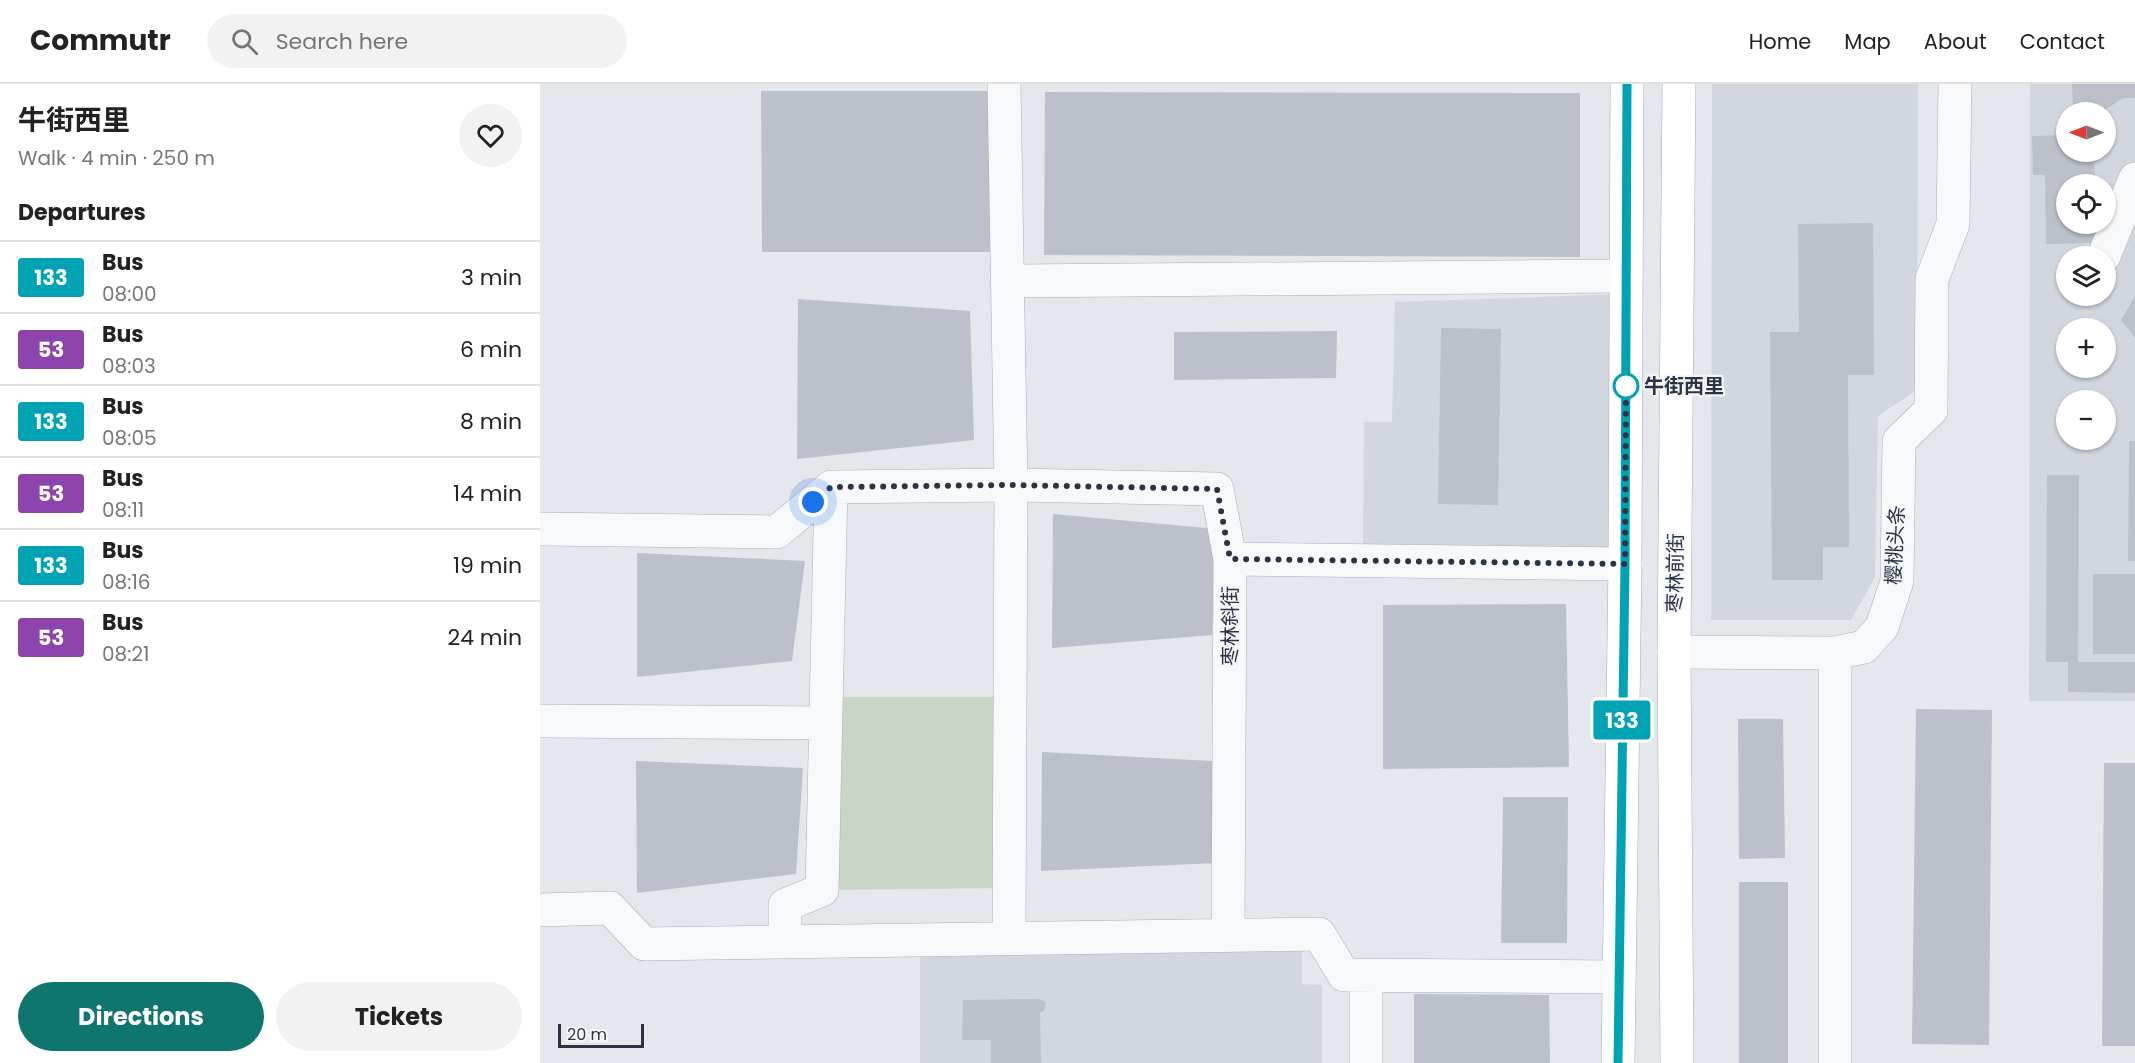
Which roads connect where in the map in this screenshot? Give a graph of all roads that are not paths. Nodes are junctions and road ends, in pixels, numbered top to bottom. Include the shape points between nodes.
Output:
1 (1004, 84) edge
2 (1627, 84) edge
3 (1679, 84) edge
4 (1954, 84) edge
5 (2135, 179) edge
6 (2108, 246) edge
7 (1626, 276) junction
8 (1008, 281) junction
9 (1011, 485) junction
10 (831, 487) junction
11 (540, 529) edge
12 (1230, 559) junction
13 (1625, 564) junction
14 (1674, 652) junction
15 (1835, 653) junction
16 (540, 721) edge
17 (826, 723) junction
18 (540, 910) edge
19 (1228, 934) junction
20 (1009, 938) junction
21 (785, 942) junction
22 (1366, 976) junction
23 (1619, 977) junction
24 (1366, 1063) edge
25 (1618, 1063) edge
26 (1677, 1063) edge
27 (1835, 1063) edge

1 - 8 street
2 - 7 main road
3 - 14 main road, 枣林前街
4 - 15 street, 樱桃头条 via 1953,224 1932,279 1931,410 1899,441 1897,581 1882,627 1864,647
5 - 6 street
7 - 8 street
7 - 13 main road
8 - 9 street
9 - 10 street
9 - 12 street, 枣林斜街 via 1217,489
9 - 20 street
10 - 11 street via 777,532
10 - 17 street
12 - 13 street
12 - 19 street, 枣林斜街
13 - 23 main road
14 - 15 street, 樱桃头条
14 - 26 main road, 枣林前街
15 - 27 street
16 - 17 street
17 - 21 street via 822,890 785,905
18 - 21 street via 610,908 644,944
19 - 20 street
19 - 22 street via 1319,934 1344,975
20 - 21 street
22 - 23 street
22 - 24 street
23 - 25 main road

